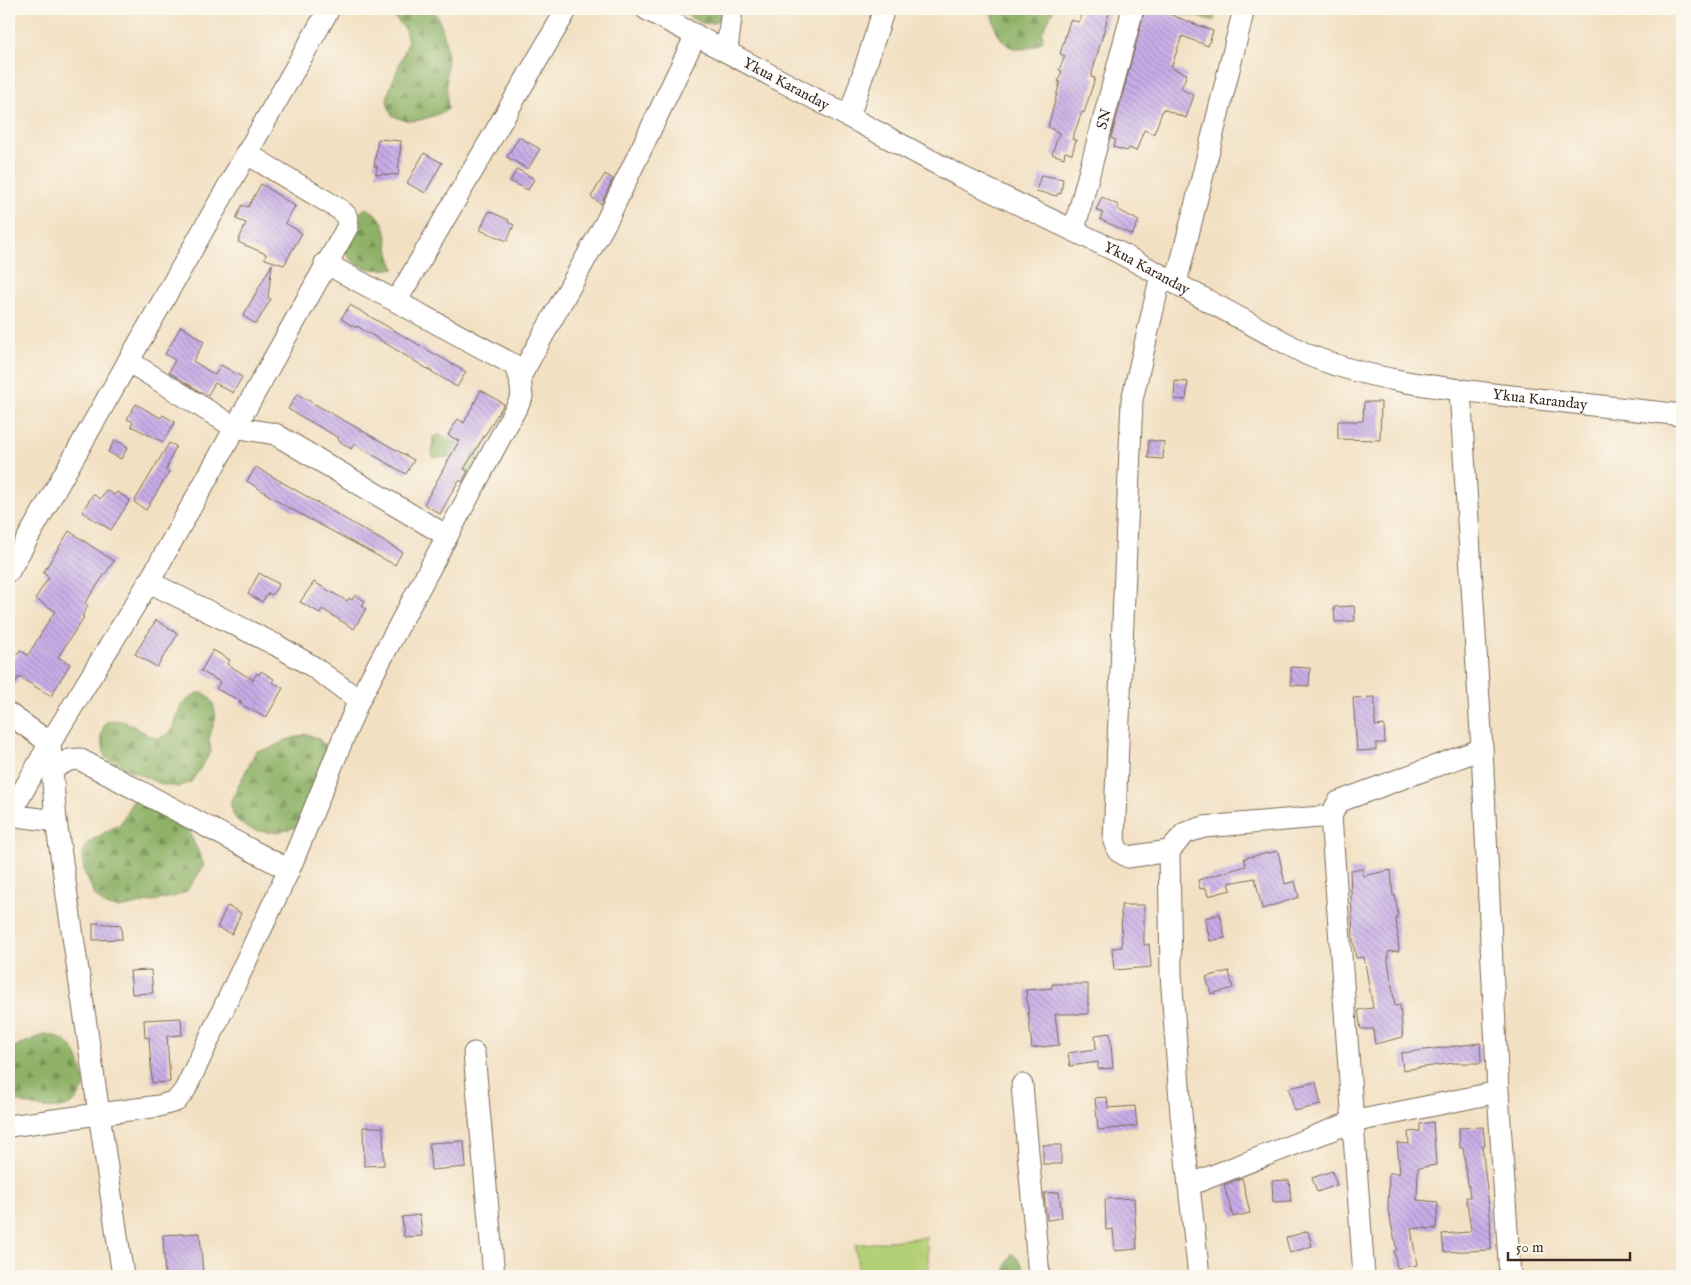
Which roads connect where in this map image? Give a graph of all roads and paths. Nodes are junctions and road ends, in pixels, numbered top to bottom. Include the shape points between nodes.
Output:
1 (329, 9) edge
2 (567, 9) edge
3 (646, 9) edge
4 (732, 9) edge
5 (884, 9) edge
6 (1133, 9) edge
7 (1244, 9) edge
8 (696, 35) junction
9 (727, 50) junction
10 (849, 117) junction
11 (246, 153) junction
12 (1074, 230) junction
13 (325, 263) junction
14 (1168, 279) junction
15 (397, 300) junction
16 (128, 361) junction
17 (520, 377) junction
18 (1460, 390) junction
19 (251, 401) junction
20 (1682, 415) edge
21 (234, 427) junction
22 (274, 434) junction
23 (447, 536) junction
24 (9, 571) edge
25 (149, 582) junction
26 (359, 700) junction
27 (9, 714) edge
28 (50, 743) junction
29 (1482, 749) junction
30 (54, 768) junction
31 (9, 816) edge
32 (1331, 816) junction
33 (56, 821) junction
34 (1169, 851) junction
35 (289, 870) junction
36 (474, 1053) dead end
37 (1022, 1085) dead end
38 (1498, 1092) junction
39 (100, 1114) junction
40 (1352, 1122) junction
41 (9, 1126) edge
42 (1189, 1185) junction
43 (123, 1276) edge
44 (494, 1276) edge
45 (1039, 1276) edge
46 (1199, 1276) edge
47 (1364, 1276) edge
48 (1510, 1276) edge

1 - 11 street
2 - 15 street
3 - 8 street, Ykua Karanday
4 - 9 street
5 - 10 street
6 - 12 street, SN
7 - 14 street
8 - 9 street, Ykua Karanday
8 - 17 street via 608,220
9 - 10 street, Ykua Karanday
10 - 12 street, Ykua Karanday via 960,176
11 - 13 street via 346,215 348,226
11 - 16 street
12 - 14 street, Ykua Karanday
13 - 15 street
13 - 19 street
14 - 18 street, Ykua Karanday via 1325,362 1354,372
14 - 34 street via 1141,354 1132,400 1114,841 1118,851 1128,857
15 - 17 street via 514,365
16 - 21 street
16 - 24 street
17 - 23 street via 522,397
18 - 20 street, Ykua Karanday
18 - 29 street
19 - 21 street
19 - 22 street
21 - 22 street
21 - 25 street
22 - 23 street
23 - 26 street
25 - 26 street via 276,645
25 - 28 street
26 - 35 street
27 - 28 street
28 - 30 street
28 - 31 street
29 - 32 street via 1338,802
29 - 38 street
30 - 33 street
30 - 35 street via 79,759
31 - 33 street
32 - 34 street via 1204,827 1185,833
32 - 40 street
33 - 39 street
34 - 42 street via 1171,974
35 - 39 street via 185,1090 176,1101 159,1106
36 - 44 street
37 - 45 street
38 - 40 street
38 - 48 street
39 - 41 street
39 - 43 street
40 - 42 street
40 - 47 street
42 - 46 street

